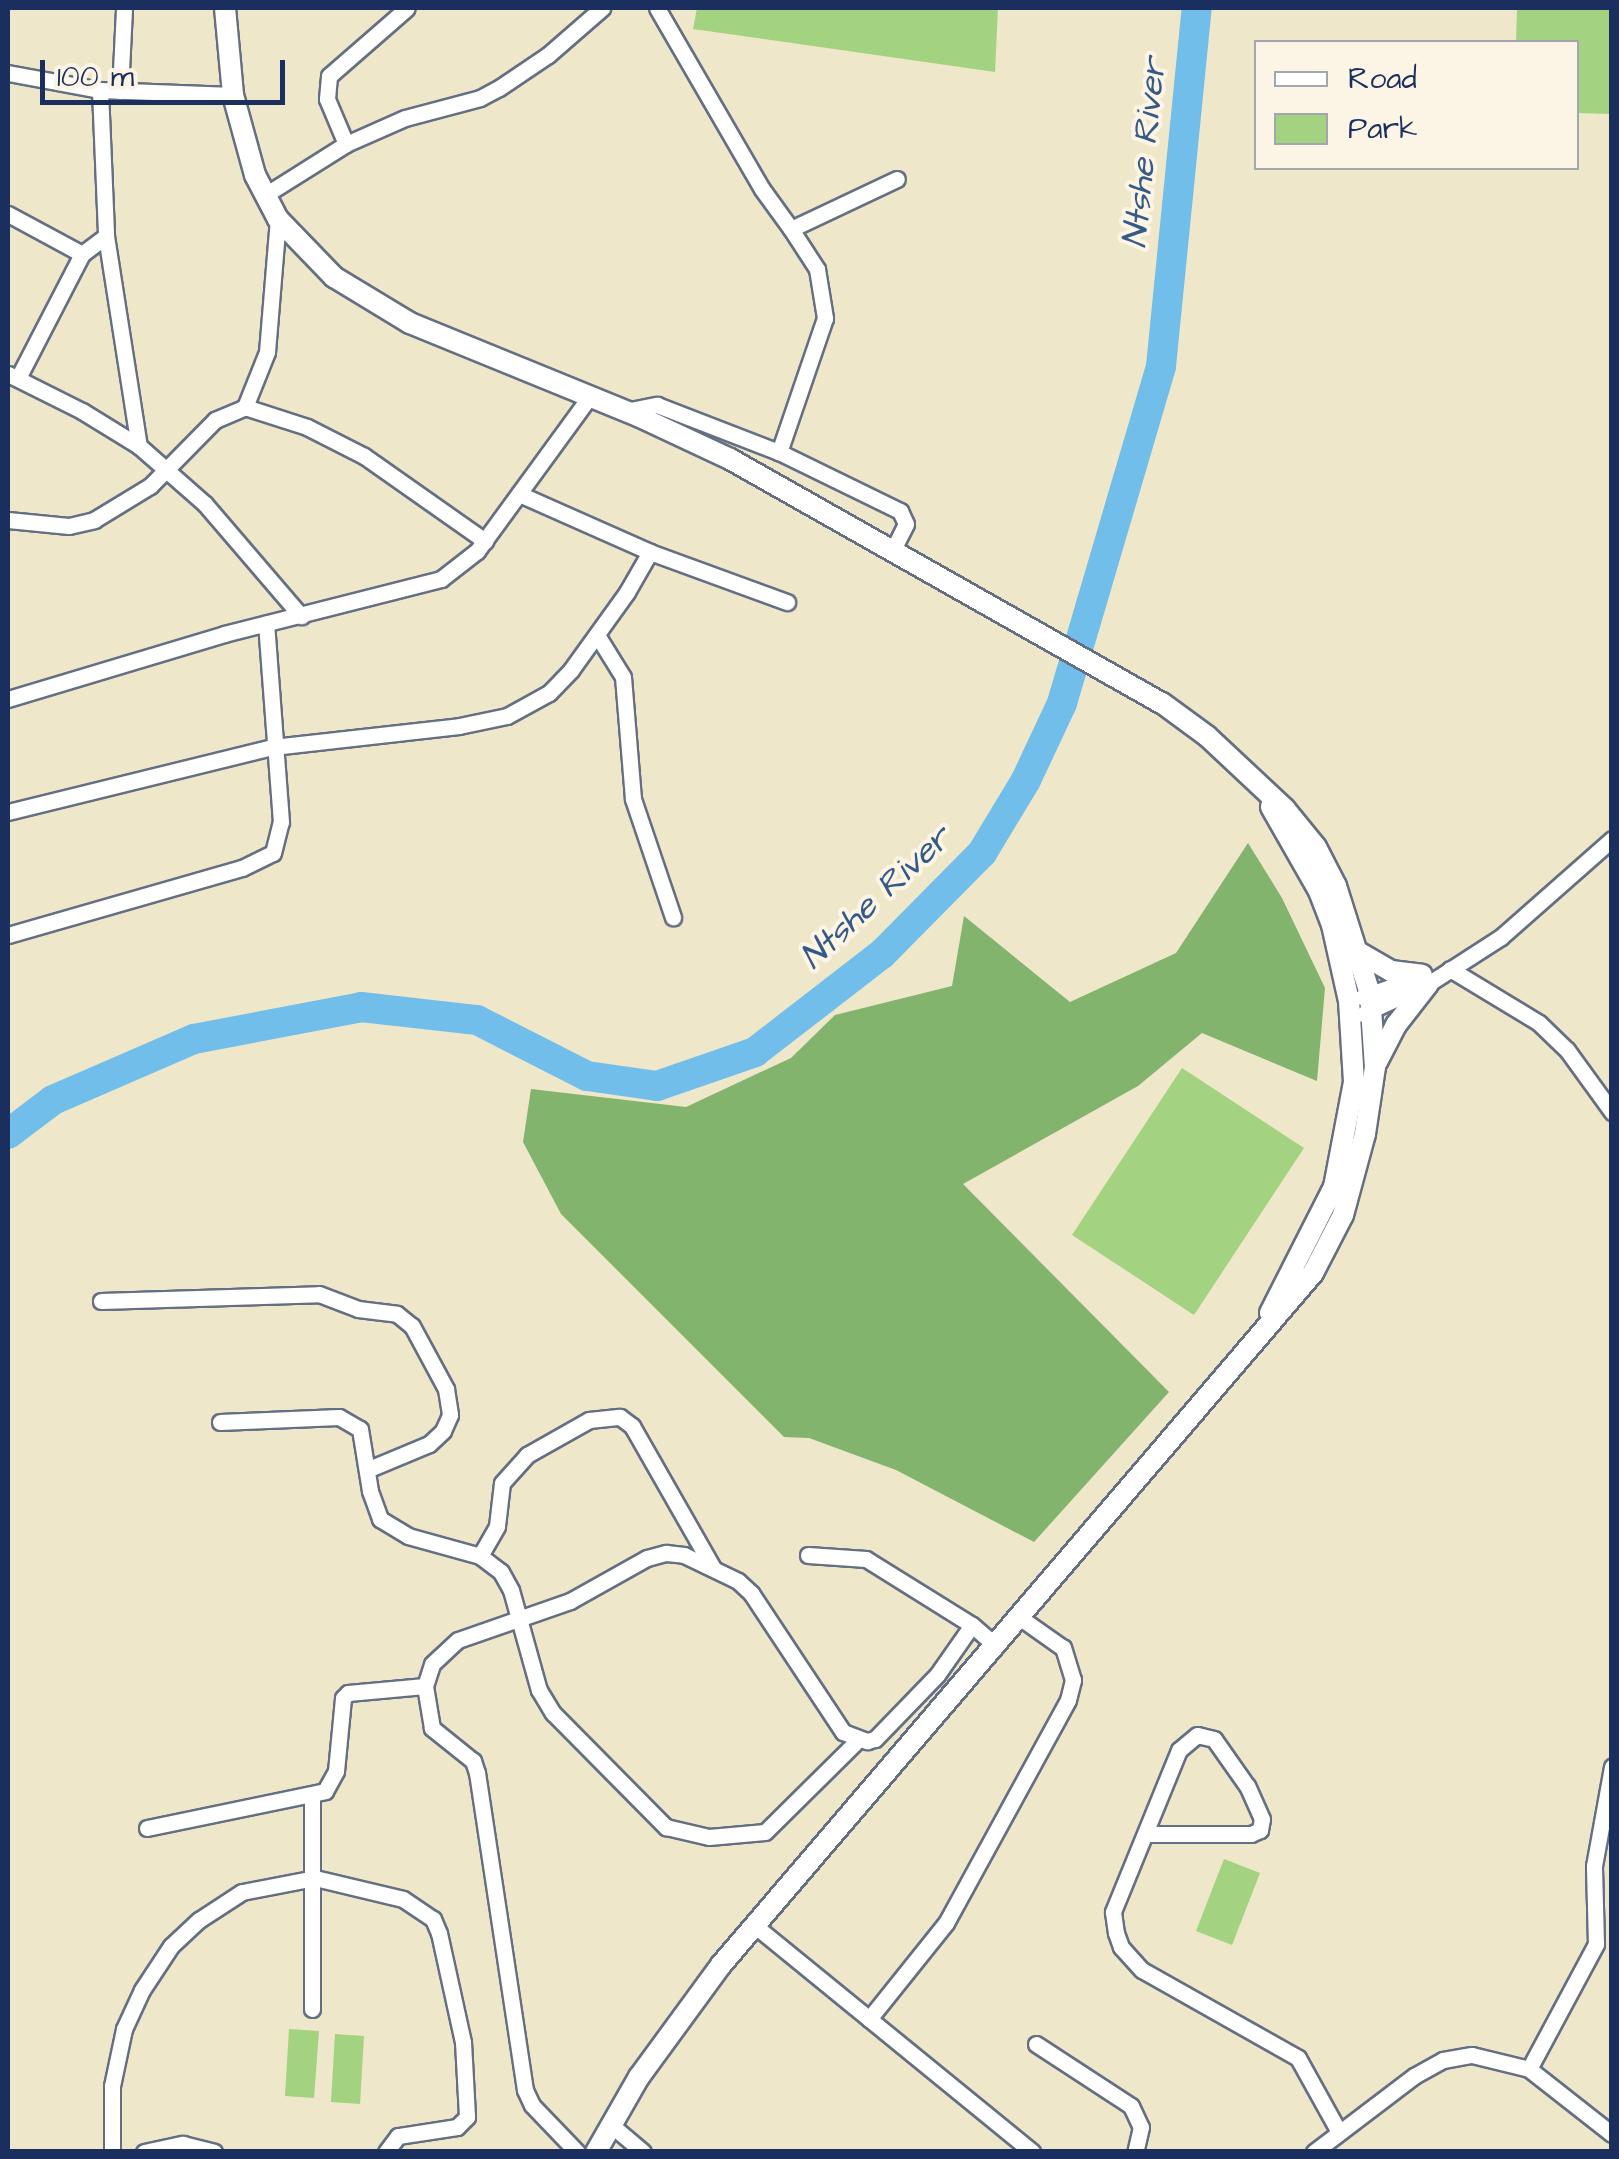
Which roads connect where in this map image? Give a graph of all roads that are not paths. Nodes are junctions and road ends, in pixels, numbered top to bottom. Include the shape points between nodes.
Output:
1 (124, 8) edge
2 (225, 8) edge
3 (406, 8) edge
4 (602, 8) edge
5 (657, 8) edge
6 (8, 74) edge
7 (100, 90) junction
8 (120, 91) junction
9 (233, 95) junction
10 (346, 144) junction
11 (897, 179) dead end
12 (265, 194) junction
13 (8, 214) edge
14 (278, 219) junction
15 (791, 229) junction
16 (106, 236) junction
17 (82, 254) junction
18 (13, 376) edge
19 (590, 396) junction
20 (245, 406) junction
21 (626, 411) junction
22 (139, 446) junction
23 (779, 452) junction
24 (166, 470) junction
25 (519, 494) junction
26 (8, 520) edge
27 (485, 541) junction
28 (894, 548) junction
29 (650, 552) junction
30 (787, 602) dead end
31 (301, 616) junction
32 (266, 624) junction
33 (597, 635) junction
34 (8, 699) edge
35 (273, 747) junction
36 (1262, 791) junction
37 (8, 812) edge
38 (1612, 839) edge
39 (673, 916) dead end
40 (8, 935) edge
41 (1358, 952) junction
42 (1436, 975) junction
43 (1371, 1003) junction
44 (1350, 1010) junction
45 (1374, 1067) junction
46 (1612, 1112) edge
47 (101, 1301) dead end
48 (1246, 1354) junction
49 (220, 1422) dead end
50 (370, 1469) junction
51 (808, 1555) dead end
52 (480, 1556) junction
53 (713, 1568) junction
54 (1019, 1617) junction
55 (519, 1622) junction
56 (972, 1625) junction
57 (996, 1646) junction
58 (425, 1686) junction
59 (858, 1742) junction
60 (1612, 1767) edge
61 (312, 1796) junction
62 (147, 1828) dead end
63 (1148, 1834) junction
64 (315, 1878) junction
65 (754, 1925) junction
66 (312, 2009) dead end
67 (869, 2018) junction
68 (1036, 2044) dead end
69 (1529, 2069) junction
70 (610, 2124) junction
71 (1340, 2132) junction
72 (1612, 2134) edge
73 (112, 2152) edge
74 (144, 2152) edge
75 (214, 2152) edge
76 (386, 2152) edge
77 (577, 2152) edge
78 (596, 2152) edge
79 (643, 2152) edge
80 (1032, 2152) edge
81 (1135, 2152) edge
82 (1314, 2152) edge

1 - 8 street
2 - 9 street
3 - 10 street via 329,76 327,98
4 - 10 street via 500,88
5 - 15 street
6 - 7 street
7 - 8 street
7 - 16 street
8 - 9 street
9 - 12 street
10 - 12 street
11 - 15 street
12 - 14 street
13 - 17 street
14 - 19 street via 334,277 385,311
14 - 20 street via 267,352
15 - 23 street via 817,269 825,318
16 - 17 street
16 - 22 street
17 - 18 street
18 - 22 street
19 - 21 street
19 - 25 street
20 - 24 street via 215,420
20 - 27 street via 364,456
21 - 23 street via 657,405
21 - 28 street
22 - 24 street
23 - 28 street via 900,511 906,524
24 - 26 street via 128,503 94,520 69,526
24 - 31 street via 237,539
25 - 27 street
25 - 29 street
27 - 31 street via 468,562 441,578
28 - 36 street via 1132,684 1207,736
29 - 30 street
29 - 33 street
31 - 32 street
32 - 34 street
32 - 35 street
33 - 35 street via 549,694 507,716
33 - 39 street via 623,677 633,798
35 - 37 street
35 - 40 street via 280,834 265,860
36 - 41 street via 1323,858
36 - 44 street via 1319,891
38 - 42 street via 1502,937
41 - 42 street via 1390,971
41 - 43 street
42 - 43 street
42 - 45 street via 1396,1025
42 - 46 street via 1539,1023
43 - 44 street
43 - 45 street
44 - 48 street via 1351,1115 1334,1187
45 - 48 street via 1343,1216 1312,1273
47 - 50 street via 319,1294 406,1320 446,1389 450,1415 429,1444
48 - 54 street
49 - 50 street via 350,1421 365,1439
50 - 52 street via 380,1519 408,1536
51 - 56 street via 866,1559
52 - 53 street via 496,1526 502,1483 516,1465 589,1420 620,1417 632,1426
52 - 55 street via 511,1590
53 - 55 street via 666,1553
53 - 59 street via 751,1592 842,1732
54 - 57 street
54 - 67 street via 1064,1648 1072,1680 1068,1700 946,1924
55 - 58 street via 458,1640 432,1664
55 - 59 street via 552,1713 679,1834 765,1832
56 - 57 street
56 - 59 street via 902,1712 875,1739
57 - 65 street
58 - 61 street via 348,1693 340,1707 332,1783
58 - 77 street via 432,1728 473,1761 477,1772 525,2090
60 - 69 street via 1594,1866 1596,1944
61 - 62 street
61 - 64 street
63 - 63 street via 1184,1743 1197,1735 1214,1739 1247,1786 1262,1818 1260,1830
63 - 71 street via 1113,1912 1121,1947 1142,1970 1298,2058
64 - 66 street
64 - 73 street via 242,1892 170,1946 124,2029 112,2086
64 - 76 street via 420,1907 440,1933 462,2042 467,2117 457,2127 398,2136
65 - 67 street
65 - 70 street
67 - 80 street
68 - 81 street via 1131,2106 1141,2127
69 - 71 street via 1472,2055 1443,2060
69 - 72 street
70 - 78 street
70 - 79 street
71 - 82 street
74 - 75 street via 183,2144

